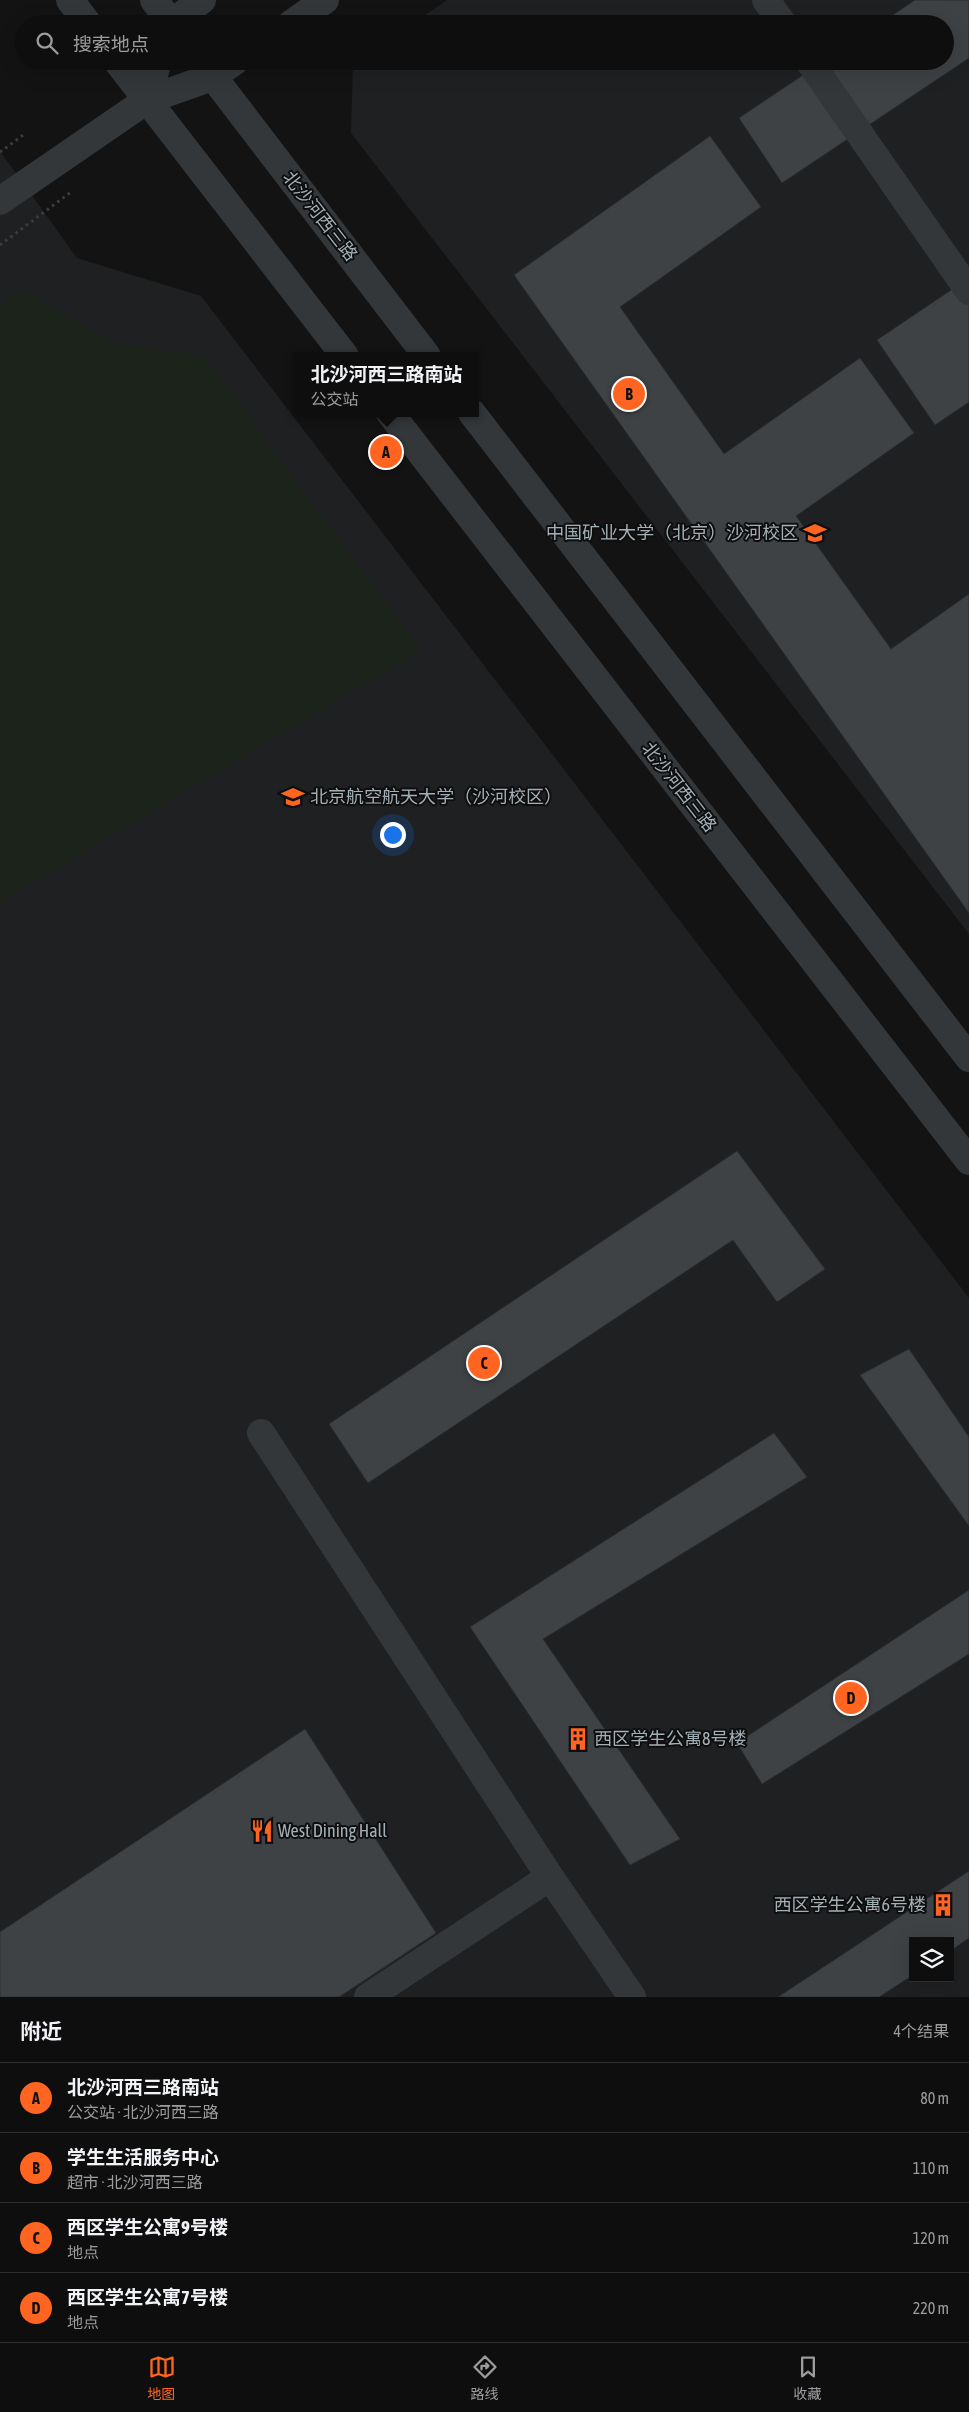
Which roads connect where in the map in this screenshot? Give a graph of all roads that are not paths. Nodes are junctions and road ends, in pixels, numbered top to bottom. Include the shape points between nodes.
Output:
1 (70, 0) edge
2 (154, 0) edge
3 (202, 0) edge
4 (325, 0) edge
5 (766, 0) edge
6 (81, 15) edge
7 (165, 15) edge
8 (182, 15) edge
9 (304, 15) edge
10 (777, 15) edge
11 (124, 70) edge
12 (155, 70) edge
13 (204, 70) edge
14 (207, 70) edge
15 (815, 70) edge
16 (147, 100) junction
17 (0, 201) edge
18 (969, 291) edge
19 (342, 352) edge
20 (425, 352) edge
21 (393, 417) edge
22 (475, 417) edge
23 (969, 1058) edge
24 (969, 1162) edge
25 (261, 1433) dead end
26 (550, 1877) junction
27 (368, 1997) edge
28 (632, 1997) edge

1 - 6 street
2 - 7 street
3 - 8 street
4 - 9 street
5 - 10 street
11 - 16 street
12 - 16 street
13 - 16 street
14 - 20 street, 北沙河西三路
15 - 18 street
16 - 17 street
16 - 19 street
21 - 24 street, 北沙河西三路
22 - 23 street
25 - 26 street
26 - 27 street
26 - 28 street

